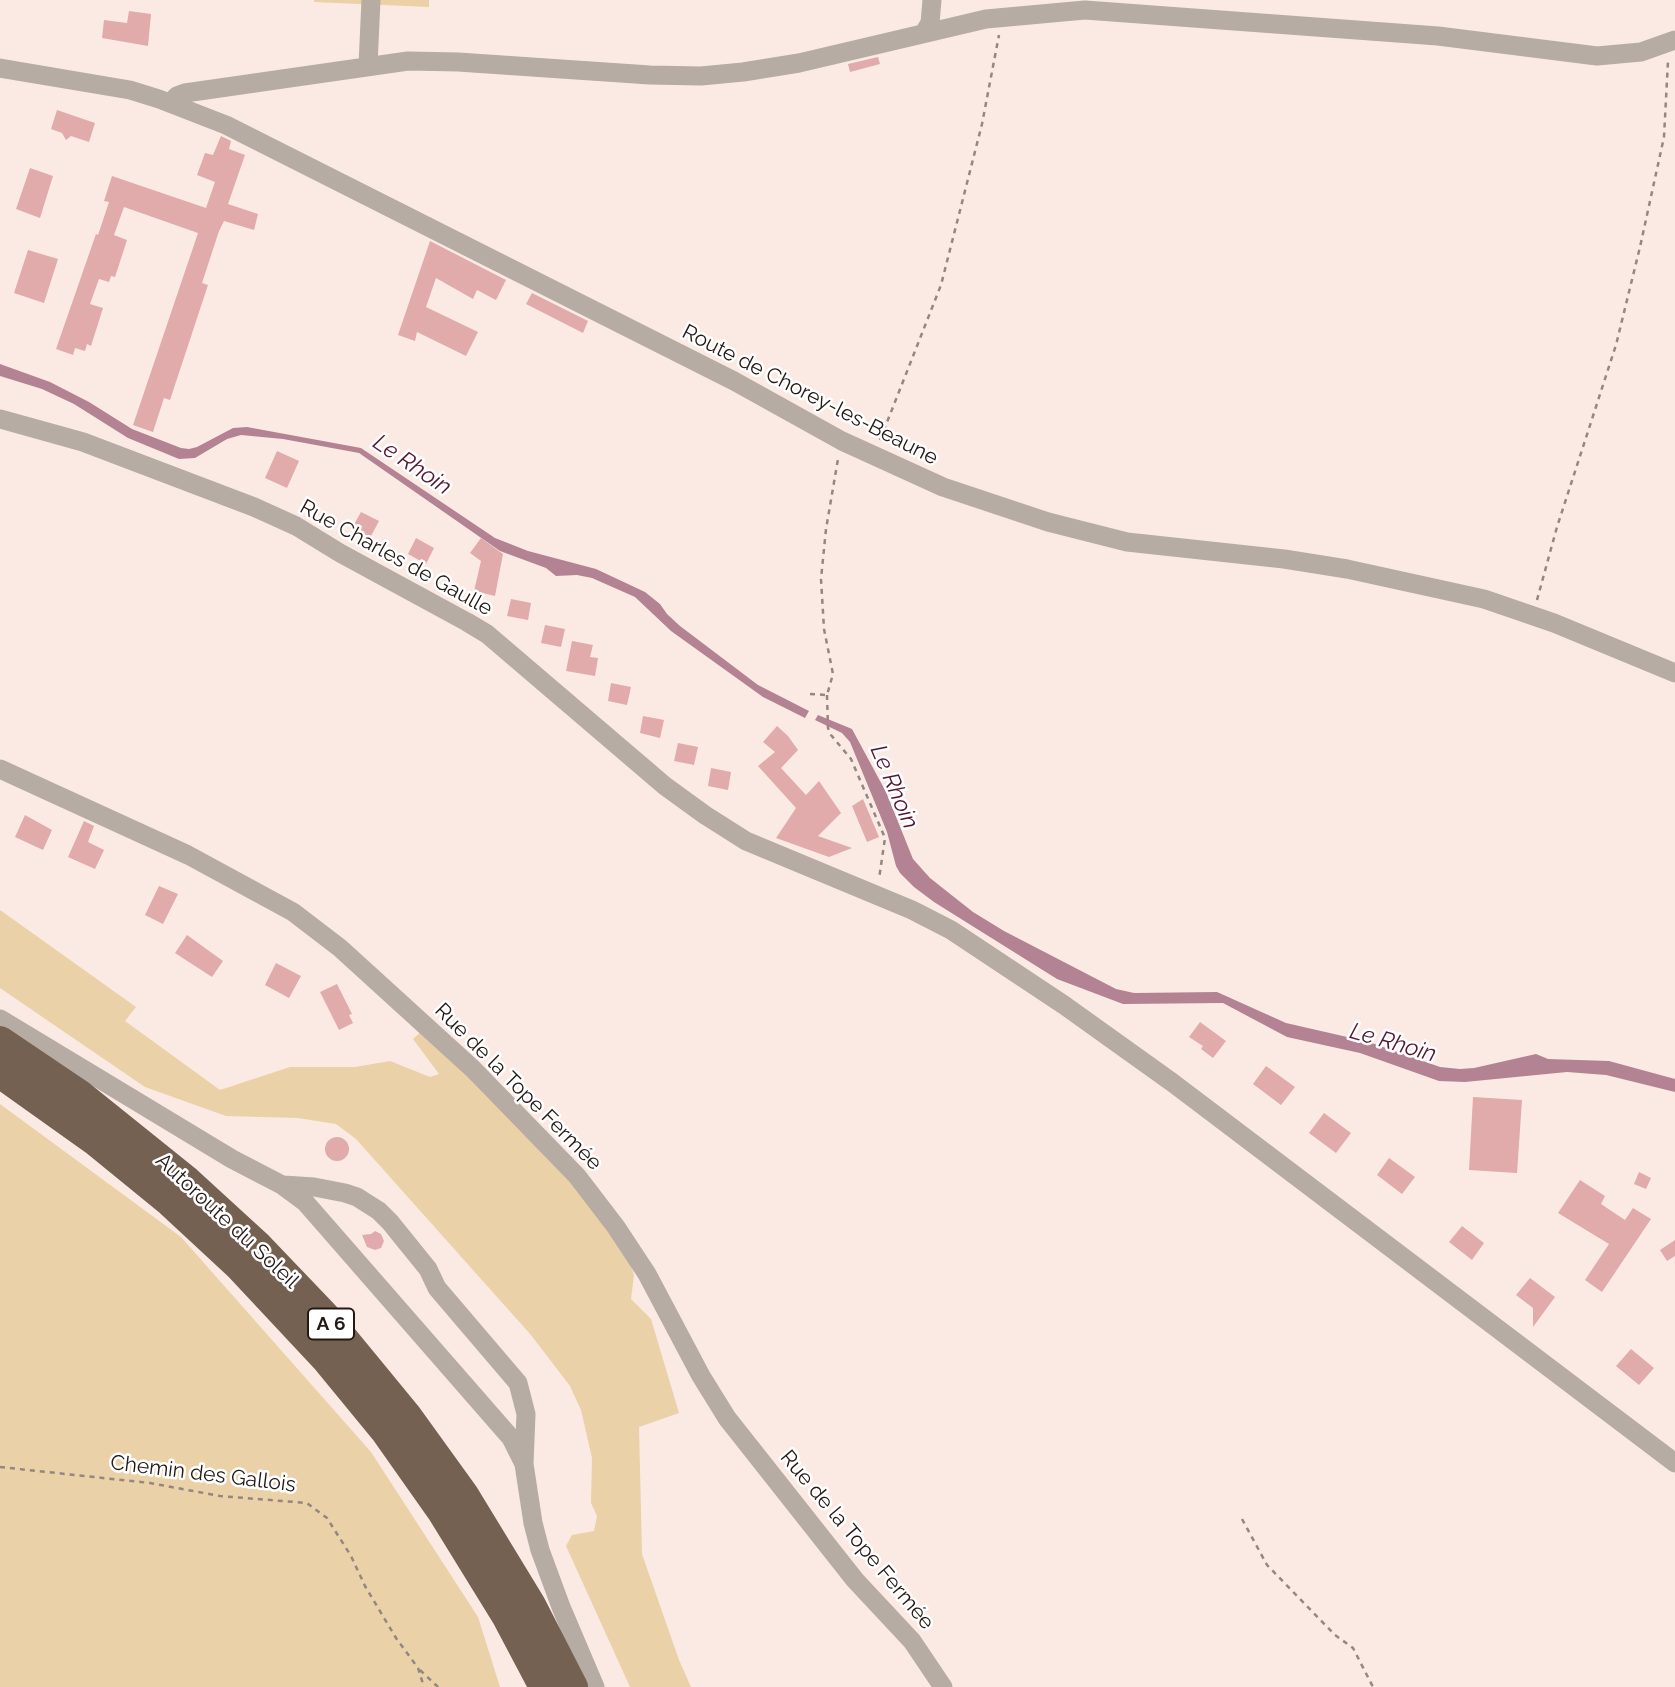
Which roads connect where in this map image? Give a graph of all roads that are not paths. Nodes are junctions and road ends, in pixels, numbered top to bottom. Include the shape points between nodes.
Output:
1 (371, 0) edge
2 (932, 0) edge
3 (924, 33) junction
4 (1668, 43) edge
5 (368, 65) junction
6 (0, 68) edge
7 (170, 103) junction
8 (0, 419) edge
9 (1675, 673) edge
10 (0, 769) edge
11 (0, 1019) edge
12 (0, 1041) edge
13 (0, 1073) edge
14 (282, 1185) junction
15 (1675, 1463) edge
16 (524, 1464) junction
17 (544, 1687) edge
18 (573, 1687) edge
19 (595, 1687) edge
20 (943, 1687) edge

1 - 5 street
2 - 3 street
3 - 4 street via 986,19 1086,10 1438,36 1597,56 1641,52
3 - 5 street via 767,69 701,76 458,62
5 - 7 street via 185,93
6 - 7 street, Route de Chorey-les-Beaune via 130,90
7 - 9 street, Route de Chorey-les-Beaune via 303,163 734,381 842,441 943,487 1097,535 1347,569 1484,599
8 - 15 street, Rue Charles de Gaulle via 83,442 254,507 296,526 487,635 705,816 746,841 951,930 1064,1005
10 - 20 street, Rue de la Tope Fermée via 179,850 293,912 340,948 473,1069 577,1176 647,1274 727,1418 855,1580 912,1641
11 - 14 street
12 - 18 highway, Autoroute du Soleil / A 6 via 80,1095 187,1181 258,1246 331,1324 407,1416 464,1495 526,1595
13 - 17 highway, Autoroute du Soleil / A 6 via 170,1202 239,1266 326,1359 441,1510
14 - 16 street via 305,1202 345,1245 511,1438
14 - 16 street via 345,1193 390,1222 438,1288 518,1383 527,1414
16 - 19 street via 540,1550

